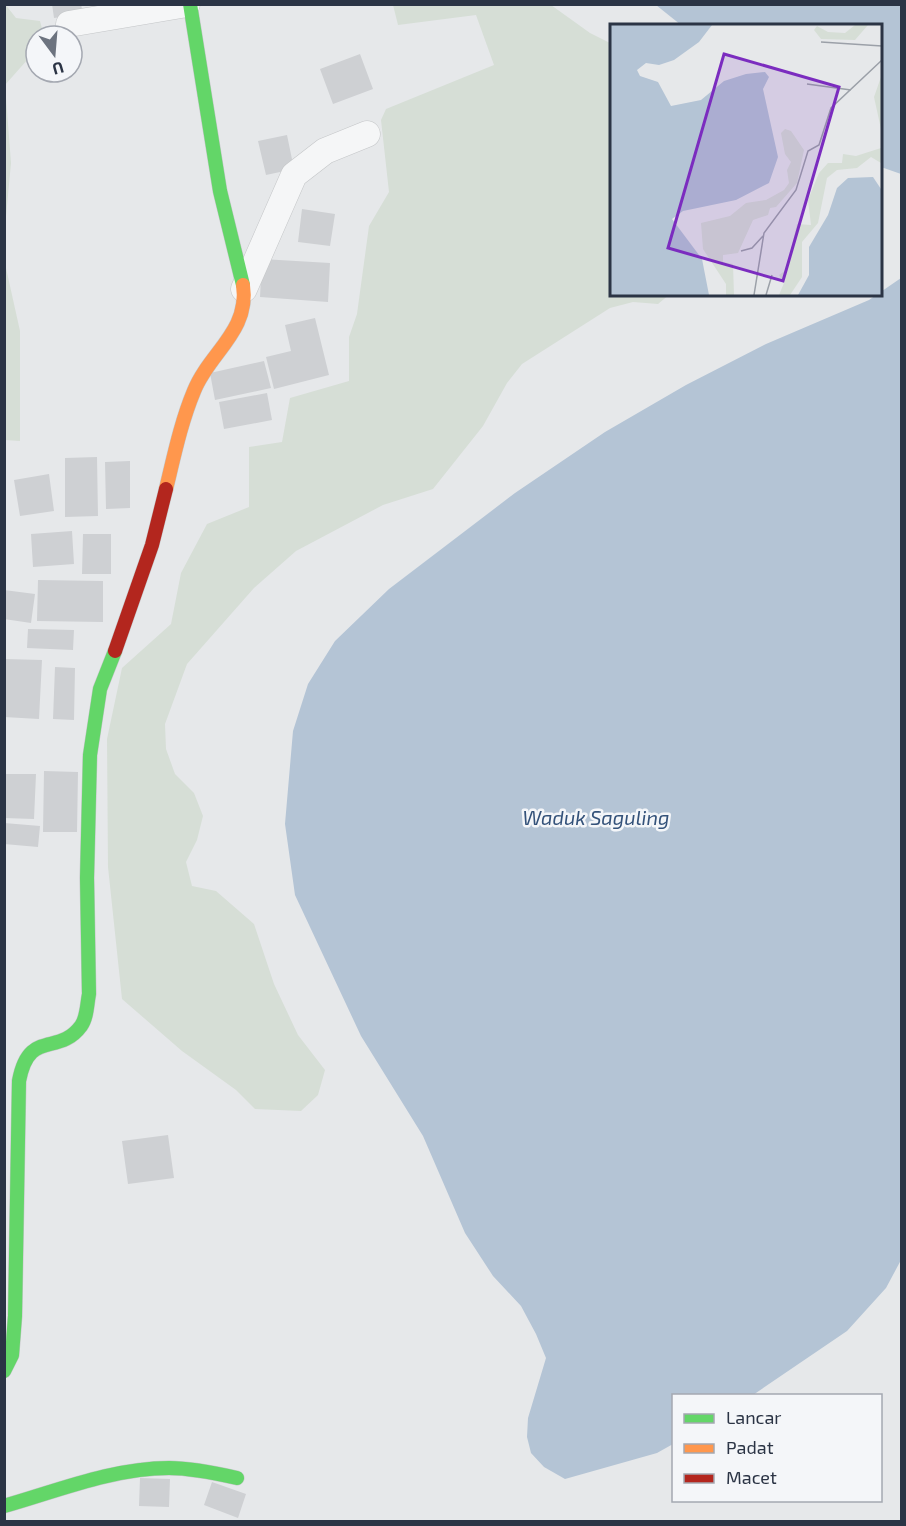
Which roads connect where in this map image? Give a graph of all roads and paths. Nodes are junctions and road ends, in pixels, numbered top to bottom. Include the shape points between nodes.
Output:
1 (188, 4) edge
2 (96, 12) edge
3 (69, 24) dead end
4 (367, 134) dead end
5 (244, 289) junction
6 (4, 1371) edge
7 (237, 1478) dead end
8 (4, 1506) edge

1 - 2 street
1 - 5 street via 220,191
2 - 3 street
4 - 5 street via 326,151 294,175
5 - 6 street via 243,312 233,335 195,387 186,410 152,545 100,689 90,755 89,994 81,1026 65,1038 33,1049 23,1060 19,1081 15,1316 12,1354
7 - 8 street via 166,1468 129,1473

